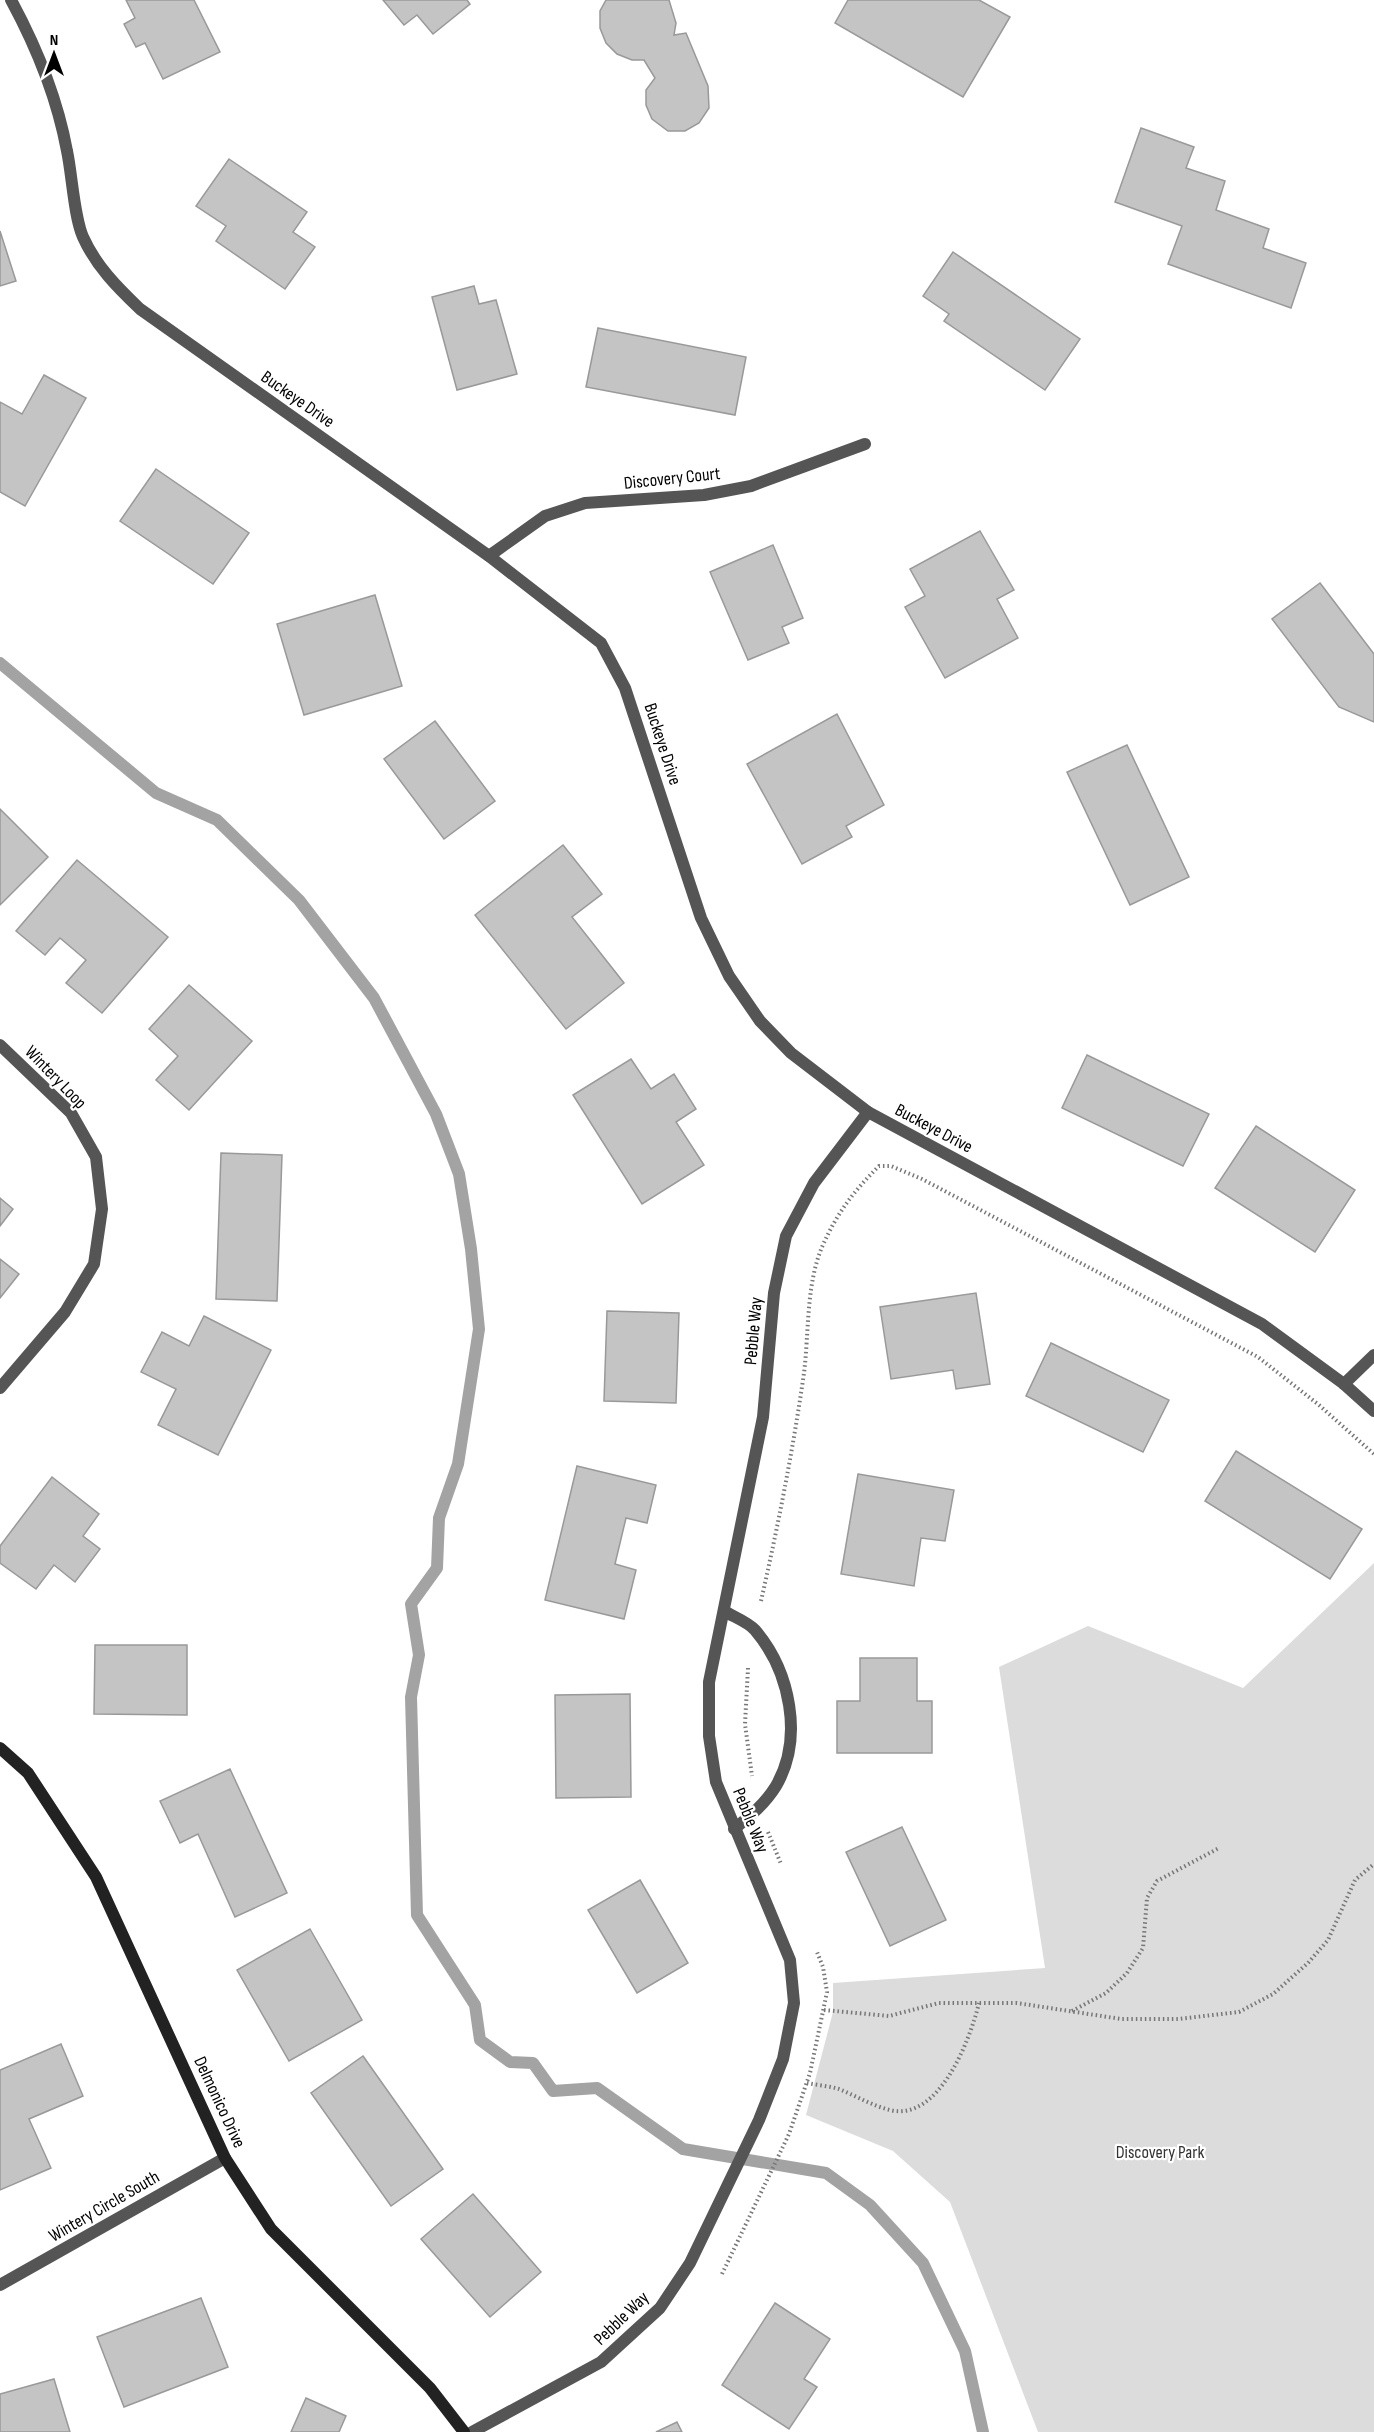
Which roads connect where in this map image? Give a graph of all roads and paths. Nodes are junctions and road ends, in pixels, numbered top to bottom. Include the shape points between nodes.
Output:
1 (11, 0) edge
2 (865, 444) dead end
3 (489, 556) junction
4 (0, 1045) edge
5 (868, 1112) junction
6 (866, 1179) dead end
7 (1374, 1355) edge
8 (1344, 1384) junction
9 (0, 1388) edge
10 (1374, 1411) edge
11 (1374, 1454) edge
12 (724, 1611) junction
13 (0, 1748) edge
14 (734, 1829) junction
15 (1219, 1848) dead end
16 (1374, 1864) edge
17 (979, 2003) junction
18 (824, 2010) dead end
19 (1072, 2011) junction
20 (807, 2083) dead end
21 (789, 2134) dead end
22 (225, 2158) junction
23 (722, 2274) dead end
24 (0, 2285) edge
25 (464, 2432) edge
26 (472, 2432) edge

1 - 3 street, Buckeye Drive via 31,37 54,97 82,235 104,274 140,309
2 - 3 street, Discovery Court via 751,486 704,495 585,504 545,516
3 - 5 street, Buckeye Drive via 601,643 625,688 702,918 729,976 760,1020 791,1053
4 - 9 street, Wintery Loop via 71,1113 96,1157 102,1209 94,1264 65,1312
5 - 8 street, Buckeye Drive via 1262,1324
5 - 12 street, Pebble Way via 814,1182 786,1236 774,1293 763,1417
6 - 11 path via 879,1166 891,1166 922,1179 1188,1318 1258,1357
7 - 8 street
8 - 10 street, Buckeye Drive
12 - 14 street, Pebble Way via 709,1682 709,1736 716,1782
12 - 14 street via 754,1629 771,1654 786,1685 791,1720 787,1753 777,1784 759,1808
13 - 22 street, Delmonico Drive via 28,1773 96,1877
14 - 26 street, Pebble Way via 790,1960 794,2003 783,2059 759,2120 690,2263 660,2308 601,2361
15 - 19 path via 1157,1881 1147,1898 1143,1948 1106,1993
16 - 19 path via 1355,1880 1328,1940 1308,1963 1273,1994 1239,2012 1178,2019 1121,2019
17 - 18 path via 939,2003 889,2016
17 - 19 path via 1017,2003
17 - 20 path via 958,2061 925,2104 910,2112 890,2110 836,2088
21 - 23 path
22 - 24 street, Wintery Circle South
22 - 25 street, Delmonico Drive via 271,2229 430,2388

